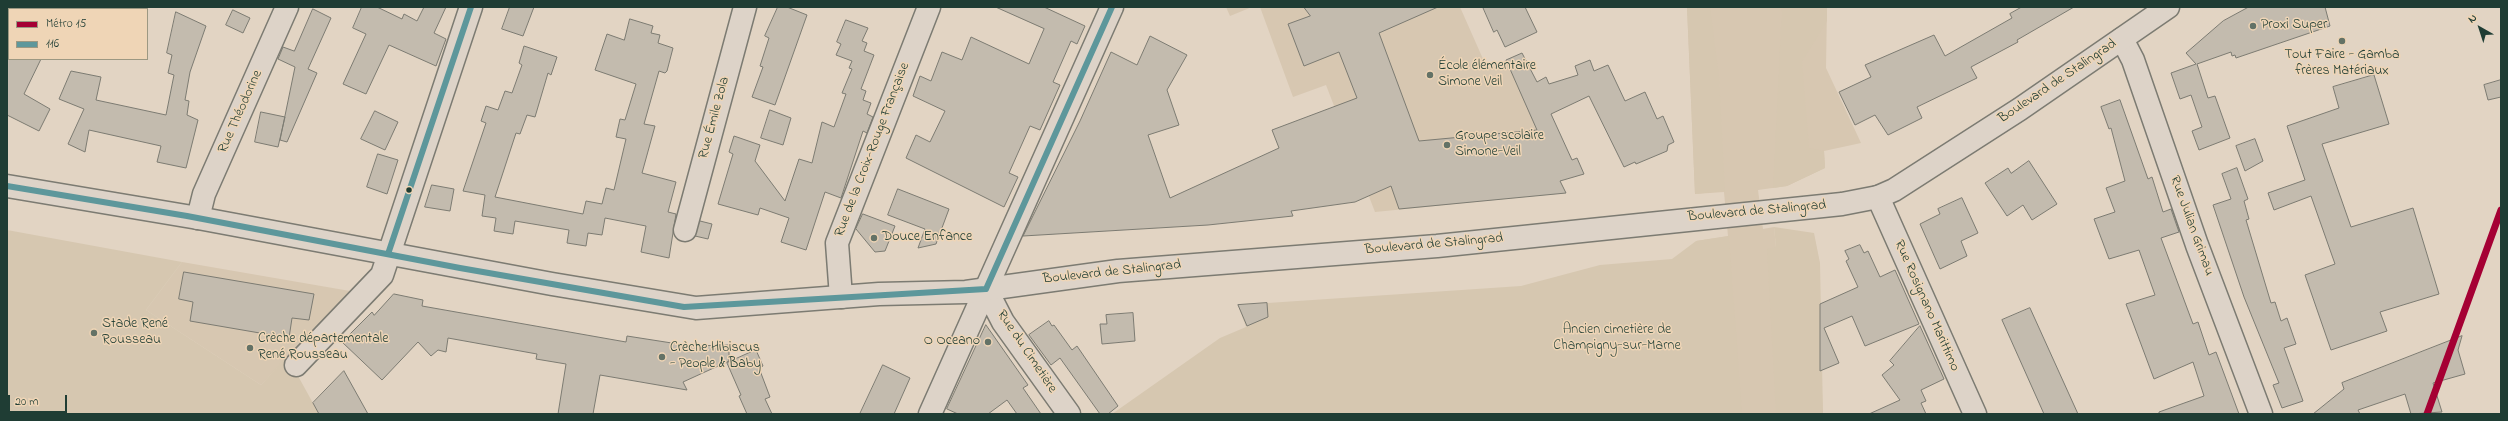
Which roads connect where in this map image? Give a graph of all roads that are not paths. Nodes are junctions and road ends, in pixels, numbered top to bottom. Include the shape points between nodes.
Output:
1 (287, 7) edge
2 (471, 7) edge
3 (745, 7) edge
4 (929, 7) edge
5 (1112, 7) edge
6 (2168, 7) edge
7 (2122, 39) junction
8 (7, 186) edge
9 (1878, 197) junction
10 (198, 218) junction
11 (685, 230) dead end
12 (388, 254) junction
13 (986, 289) junction
14 (841, 297) junction
15 (296, 365) dead end
16 (930, 414) edge
17 (1069, 414) edge
18 (1975, 414) edge
19 (2261, 414) edge

1 - 10 street, Rue Théodorine via 204,194
2 - 12 street
3 - 11 street, Rue Émile Zola
4 - 14 street, Rue de la Croix-Rouge Française via 837,244
5 - 13 street
6 - 7 street, Boulevard de Stalingrad
7 - 9 street, Boulevard de Stalingrad via 2020,109 1894,190
7 - 19 street, Rue Julian Grimau via 2133,60 2197,245
8 - 10 street, Boulevard de Stalingrad
9 - 13 street, Boulevard de Stalingrad via 1842,204 1437,246 1050,278
9 - 18 street, Rue Rosignano Marittimo
10 - 12 street, Boulevard de Stalingrad
12 - 14 street, Boulevard de Stalingrad via 684,307
12 - 15 street via 382,275 377,282
13 - 14 street, Boulevard de Stalingrad
13 - 16 street
13 - 17 street, Rue du Cimetière via 1004,322

